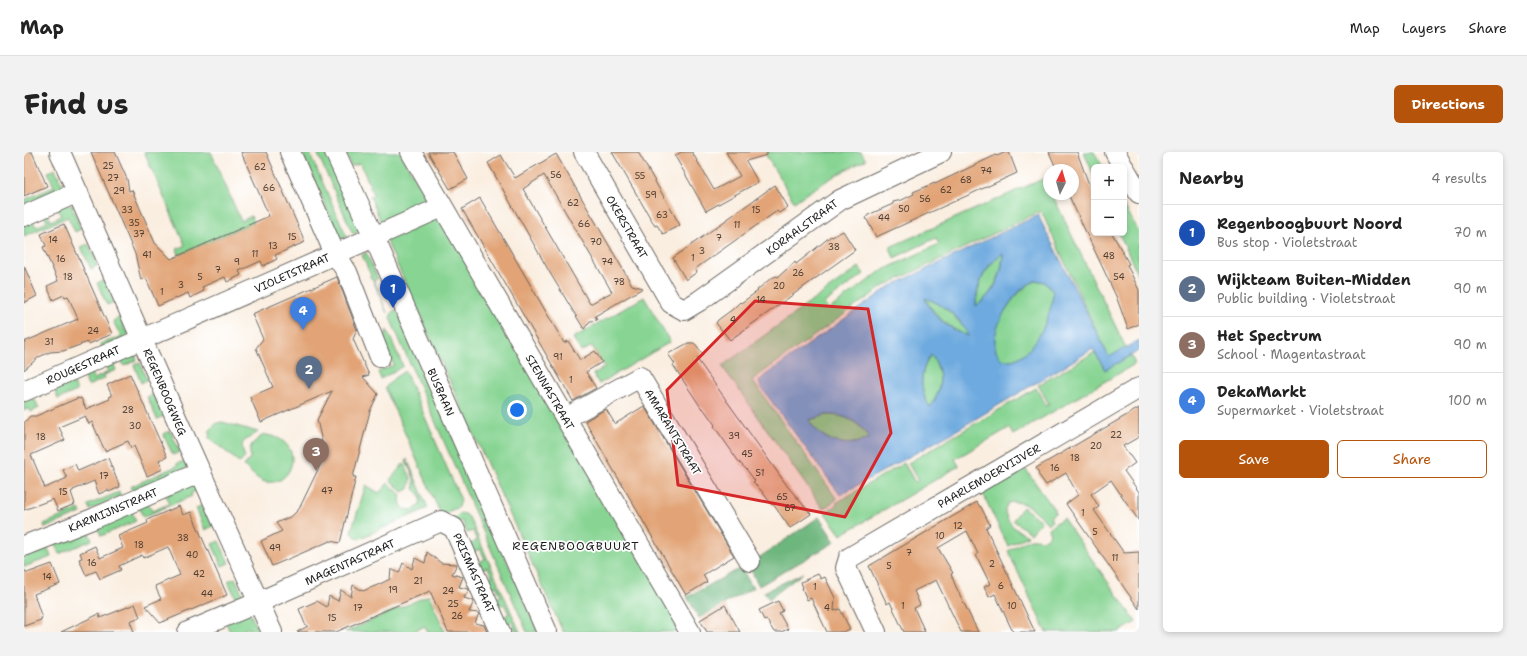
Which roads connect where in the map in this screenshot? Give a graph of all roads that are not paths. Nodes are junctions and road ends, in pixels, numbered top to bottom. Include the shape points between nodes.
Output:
1 (60, 152) edge
2 (290, 152) edge
3 (335, 152) edge
4 (411, 152) edge
5 (584, 152) edge
6 (941, 152) edge
7 (1115, 152) edge
8 (1122, 164) edge
9 (1127, 173) edge
10 (78, 192) junction
11 (1139, 194) edge
12 (442, 206) junction
13 (24, 216) edge
14 (374, 237) junction
15 (335, 254) junction
16 (671, 302) joint
17 (142, 340) junction
18 (380, 357) dead end
19 (1139, 388) edge
20 (24, 391) edge
21 (566, 418) junction
22 (200, 472) junction
23 (441, 521) joint
24 (24, 546) edge
25 (750, 561) dead end
26 (259, 602) junction
27 (188, 632) edge
28 (272, 632) edge
29 (500, 632) edge
30 (547, 632) edge
31 (690, 632) edge
32 (876, 632) edge

1 - 10 street, REGENBOOGWEG
2 - 15 street
3 - 14 street, BUSBAAN
4 - 12 street, SIENNASTRAAT
5 - 16 street, OKERSTRAAT
6 - 16 street, KORAALSTRAAT via 840,200 684,310
7 - 8 street
9 - 11 street
10 - 13 street
10 - 17 street, REGENBOOGWEG
12 - 14 street, VIOLETSTRAAT
12 - 21 street, SIENNASTRAAT
14 - 15 street, VIOLETSTRAAT
14 - 30 street, BUSBAAN
15 - 17 street, VIOLETSTRAAT
15 - 18 street via 347,272
17 - 20 street, ROUGESTRAAT
17 - 22 street, REGENBOOGWEG
19 - 32 street, PAARLEMOERVIJVER via 849,558 846,568
21 - 25 street, AMARANTSTRAAT via 640,376
21 - 31 street, SIENNASTRAAT
22 - 24 street, KARMIJNSTRAAT
22 - 26 street, REGENBOOGWEG
23 - 26 street, MAGENTASTRAAT
23 - 29 street, PRISMASTRAAT via 454,528
26 - 27 street, MAGENTASTRAAT
26 - 28 street, REGENBOOGWEG

